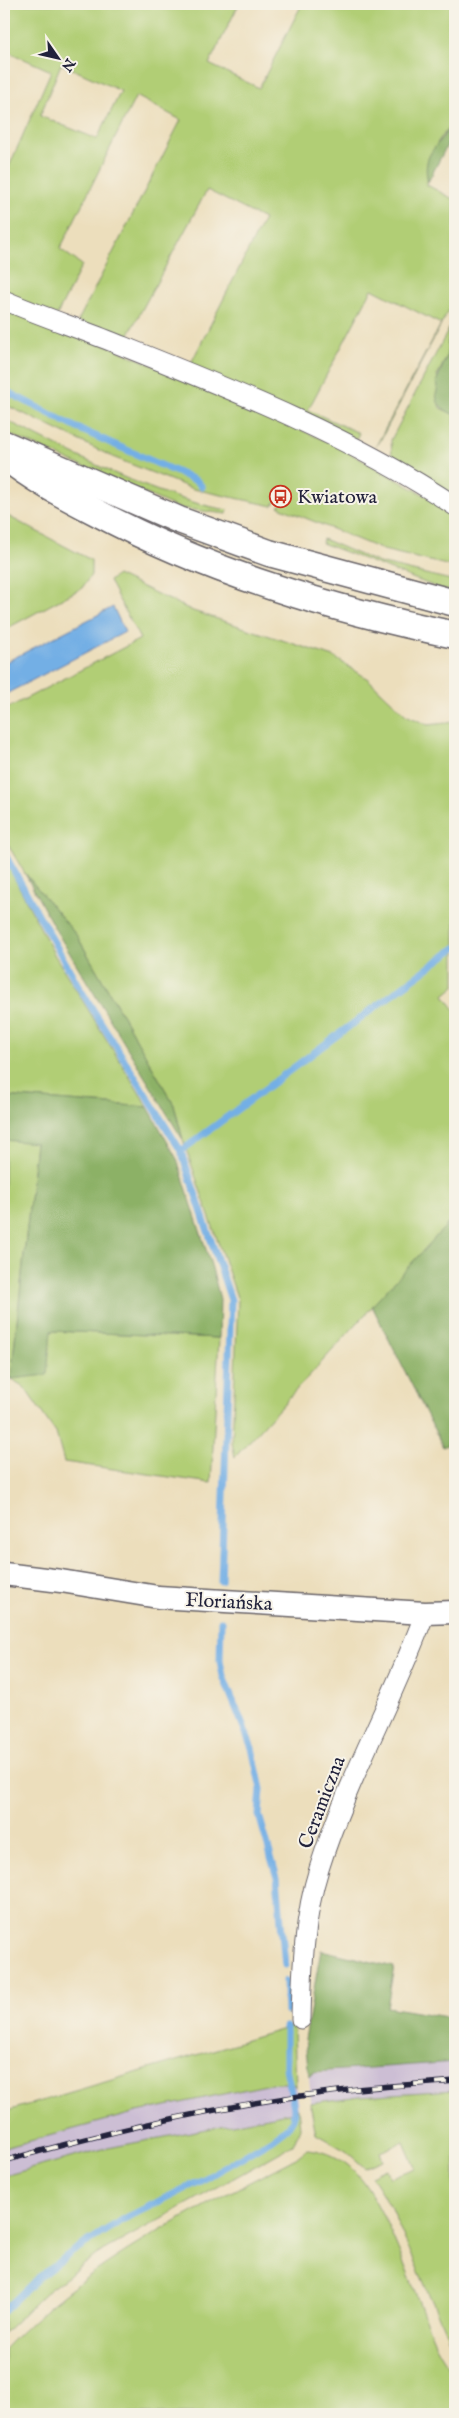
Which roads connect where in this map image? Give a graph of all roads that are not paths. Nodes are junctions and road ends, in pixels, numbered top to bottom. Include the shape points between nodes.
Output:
1 (4, 300) edge
2 (4, 444) edge
3 (4, 456) edge
4 (455, 506) edge
5 (455, 603) edge
6 (455, 635) edge
7 (4, 1574) edge
8 (455, 1612) edge
9 (425, 1613) junction
10 (300, 2019) dead end

1 - 4 street via 225,387 362,451
2 - 5 main road via 179,520 260,550
3 - 6 main road via 44,484 94,512 203,563 309,599
7 - 9 street, Floriańska via 158,1597
8 - 9 street, Floriańska
9 - 10 street, Ceramiczna via 406,1664 340,1810 319,1870 302,1972

